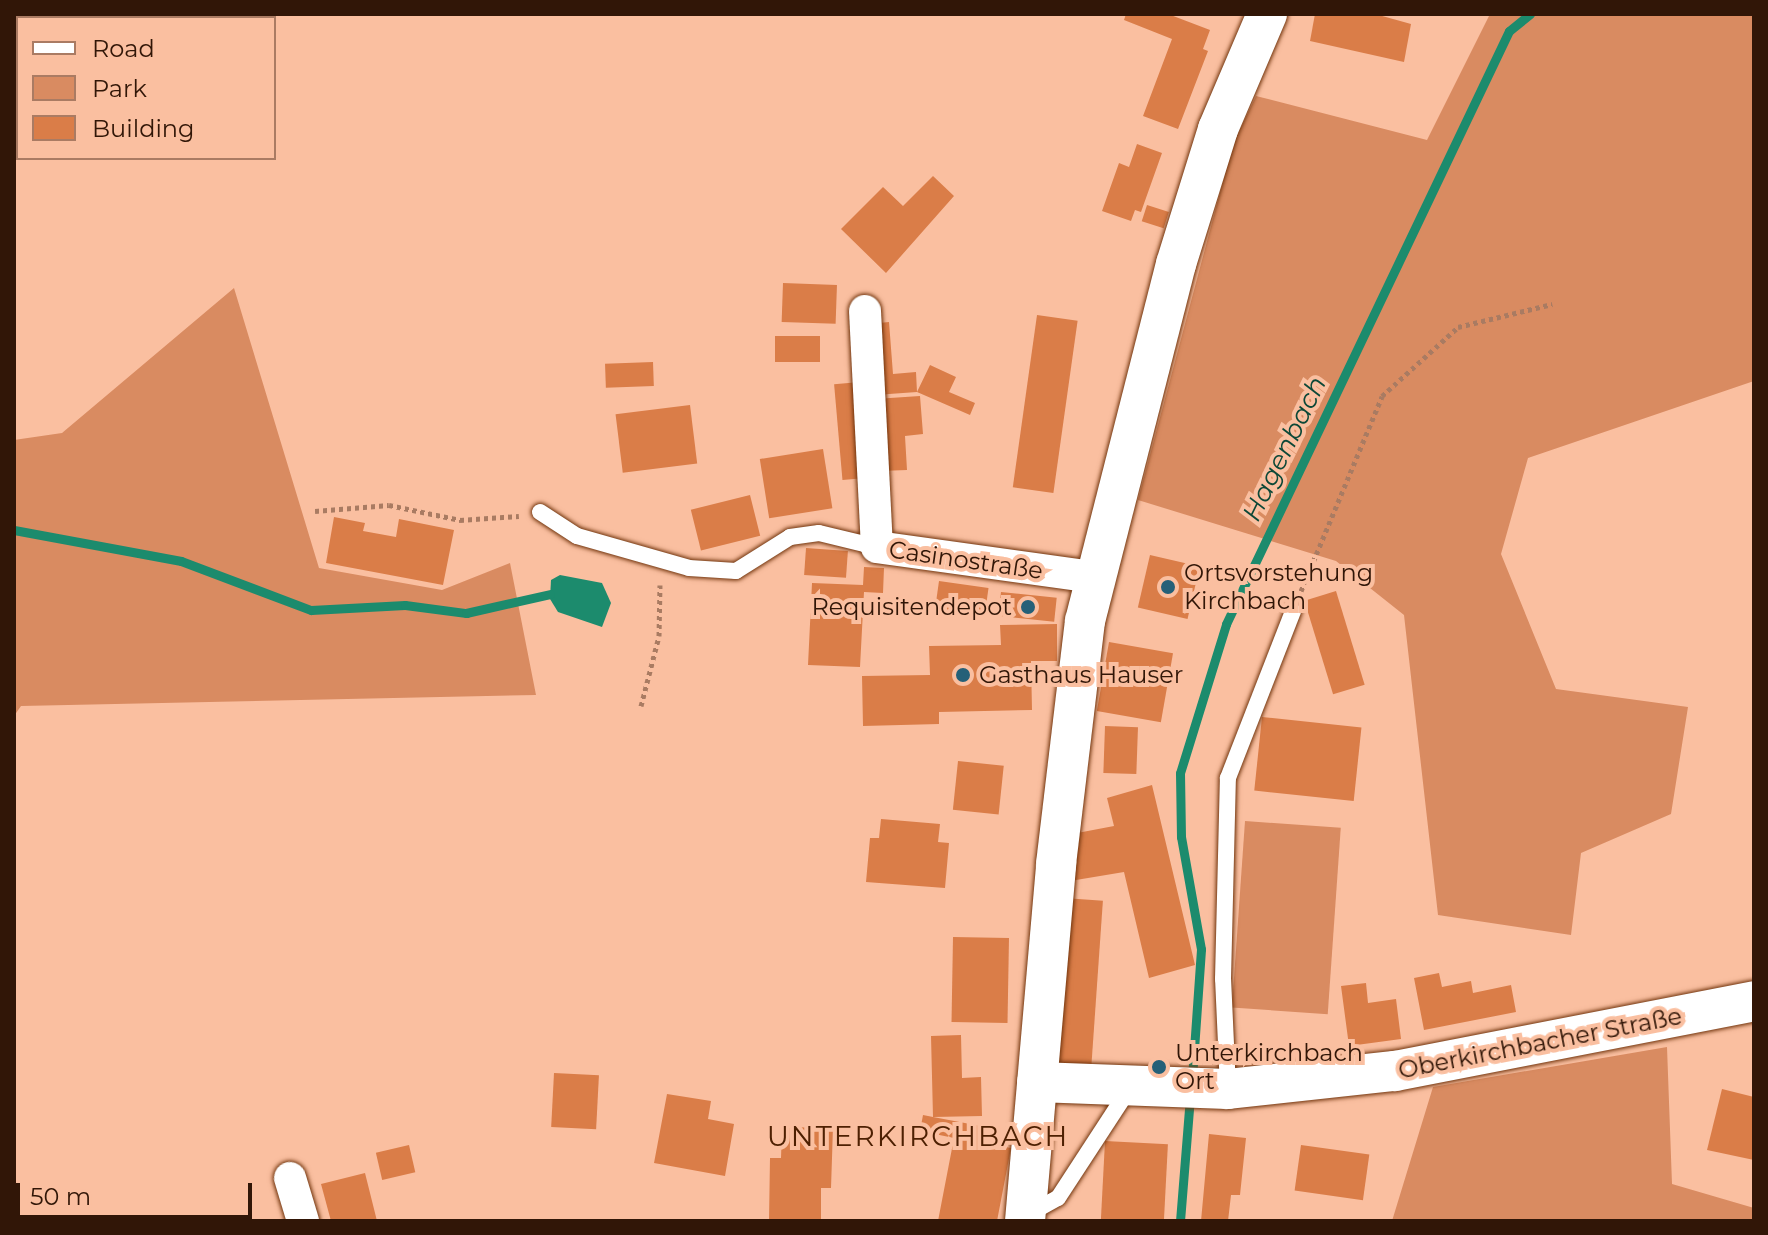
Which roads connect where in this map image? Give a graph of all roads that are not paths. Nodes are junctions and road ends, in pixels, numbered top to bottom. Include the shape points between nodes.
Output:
1 (1267, 14) edge
2 (865, 311) dead end
3 (540, 512) road end
4 (877, 547) junction
5 (1099, 578) junction
6 (1293, 611) road end
7 (1754, 1001) edge
8 (1037, 1082) junction
9 (1131, 1086) junction
10 (1228, 1089) junction
11 (290, 1178) dead end
12 (1025, 1218) edge
13 (303, 1221) edge

1 - 5 street via 1218,129 1176,264
2 - 4 street, Casinostraße
3 - 4 lane via 577,536 657,560 736,571 790,537 819,533
4 - 5 street, Casinostraße
5 - 8 street via 1085,621
6 - 10 lane via 1228,778 1223,979
7 - 10 street, Oberkirchbacher Straße via 1395,1071
8 - 9 street, Oberkirchbacher Straße
8 - 12 street
9 - 10 street, Oberkirchbacher Straße
9 - 12 lane via 1058,1198
11 - 13 street

